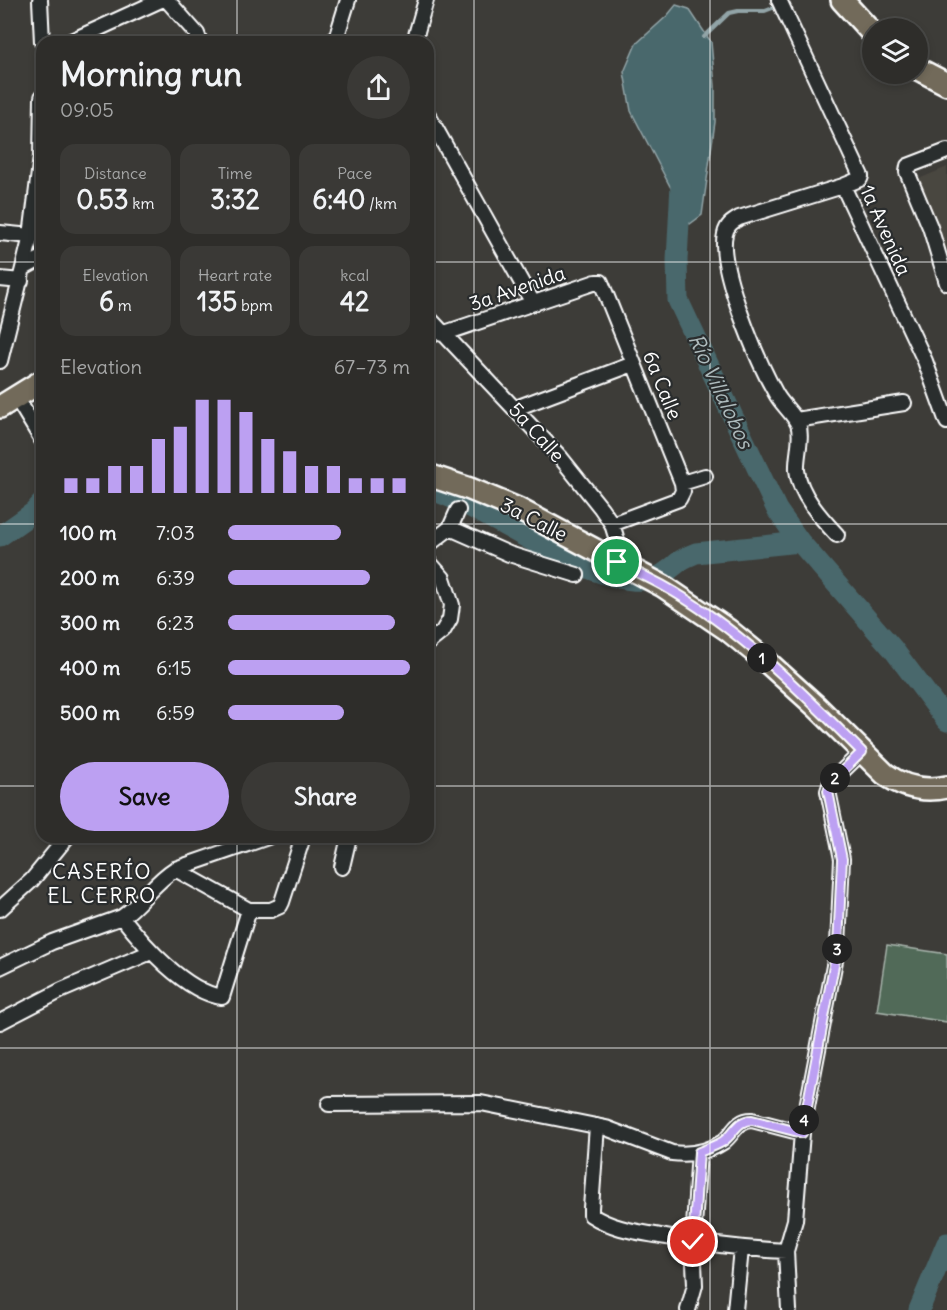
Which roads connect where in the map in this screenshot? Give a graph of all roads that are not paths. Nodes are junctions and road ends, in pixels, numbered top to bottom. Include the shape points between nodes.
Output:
1 (40, 0) edge
2 (161, 0) edge
3 (167, 0) edge
4 (348, 0) edge
5 (426, 0) edge
6 (842, 0) edge
7 (782, 6) edge
8 (862, 22) edge
9 (42, 36) edge
10 (82, 36) edge
11 (198, 36) edge
12 (337, 36) edge
13 (416, 36) edge
14 (928, 74) edge
15 (947, 84) edge
16 (434, 126) edge
17 (947, 151) edge
18 (843, 186) junction
19 (36, 196) edge
20 (0, 233) edge
21 (31, 236) junction
22 (36, 263) edge
23 (23, 275) junction
24 (0, 279) edge
25 (947, 283) edge
26 (603, 286) joint
27 (533, 303) junction
28 (434, 324) edge
29 (442, 334) junction
30 (0, 361) edge
31 (633, 364) junction
32 (36, 385) edge
33 (8, 402) edge
34 (904, 403) dead end
35 (516, 408) junction
36 (796, 420) junction
37 (947, 422) edge
38 (36, 433) edge
39 (705, 476) dead end
40 (434, 477) edge
41 (682, 483) junction
42 (458, 510) dead end
43 (612, 524) junction
44 (450, 528) junction
45 (837, 536) dead end
46 (434, 540) edge
47 (617, 562) junction
48 (434, 567) edge
49 (577, 576) dead end
50 (434, 638) edge
51 (862, 752) junction
52 (945, 788) edge
53 (62, 843) edge
54 (237, 843) edge
55 (301, 843) edge
56 (348, 843) edge
57 (342, 867) dead end
58 (175, 869) junction
59 (0, 909) edge
60 (249, 910) junction
61 (122, 917) junction
62 (151, 952) junction
63 (0, 967) edge
64 (0, 1022) edge
65 (329, 1104) dead end
66 (597, 1126) junction
67 (802, 1133) junction
68 (699, 1152) junction
69 (693, 1242) junction
70 (741, 1249) junction
71 (786, 1251) junction
72 (688, 1310) edge
73 (735, 1310) edge
74 (789, 1310) edge

1 - 9 street
2 - 10 street
3 - 11 street
4 - 12 street
5 - 13 street
6 - 8 main road
7 - 18 street, 1a Avenida via 861,176
14 - 15 main road
16 - 27 street
17 - 25 street via 908,166 907,172
18 - 36 street via 739,218 725,232 723,247 732,285 753,348 777,396
18 - 37 street, 1a Avenida via 924,361
19 - 21 street
20 - 21 street
21 - 23 street
22 - 23 street
23 - 24 street
23 - 30 street
26 - 27 street, 3a Avenida via 596,282
26 - 31 street, 6a Calle
27 - 29 street, 3a Avenida
28 - 29 street, 5a Calle
29 - 35 street, 5a Calle
31 - 35 street
31 - 41 street, 6a Calle
32 - 33 main road
33 - 38 street
34 - 36 street
35 - 43 street, 5a Calle
36 - 45 street via 800,429 797,472 815,510
39 - 41 street
40 - 47 main road, 3a Calle via 518,509
41 - 43 street, 6a Calle via 680,499
42 - 44 street
43 - 47 street, 5a Calle via 621,550
44 - 46 street
44 - 49 street via 509,554
47 - 51 main road, 3a Calle via 663,586 728,630
48 - 50 street via 444,578 452,605 450,619
51 - 52 main road via 895,781 921,789
51 - 67 street via 831,782 828,791 842,859 838,945
53 - 59 street via 32,880
54 - 58 street
55 - 60 street via 280,906
56 - 57 street
58 - 60 street
58 - 61 street
60 - 62 street via 222,996 201,991
61 - 62 street
61 - 63 street via 52,942
62 - 64 street
65 - 66 street via 480,1103
66 - 68 street via 672,1153
66 - 69 street via 591,1215 619,1229
67 - 68 street via 744,1120 724,1141
67 - 71 street via 795,1220
68 - 69 street
69 - 70 street
69 - 72 street via 695,1285
70 - 71 street
70 - 73 street
71 - 74 street

